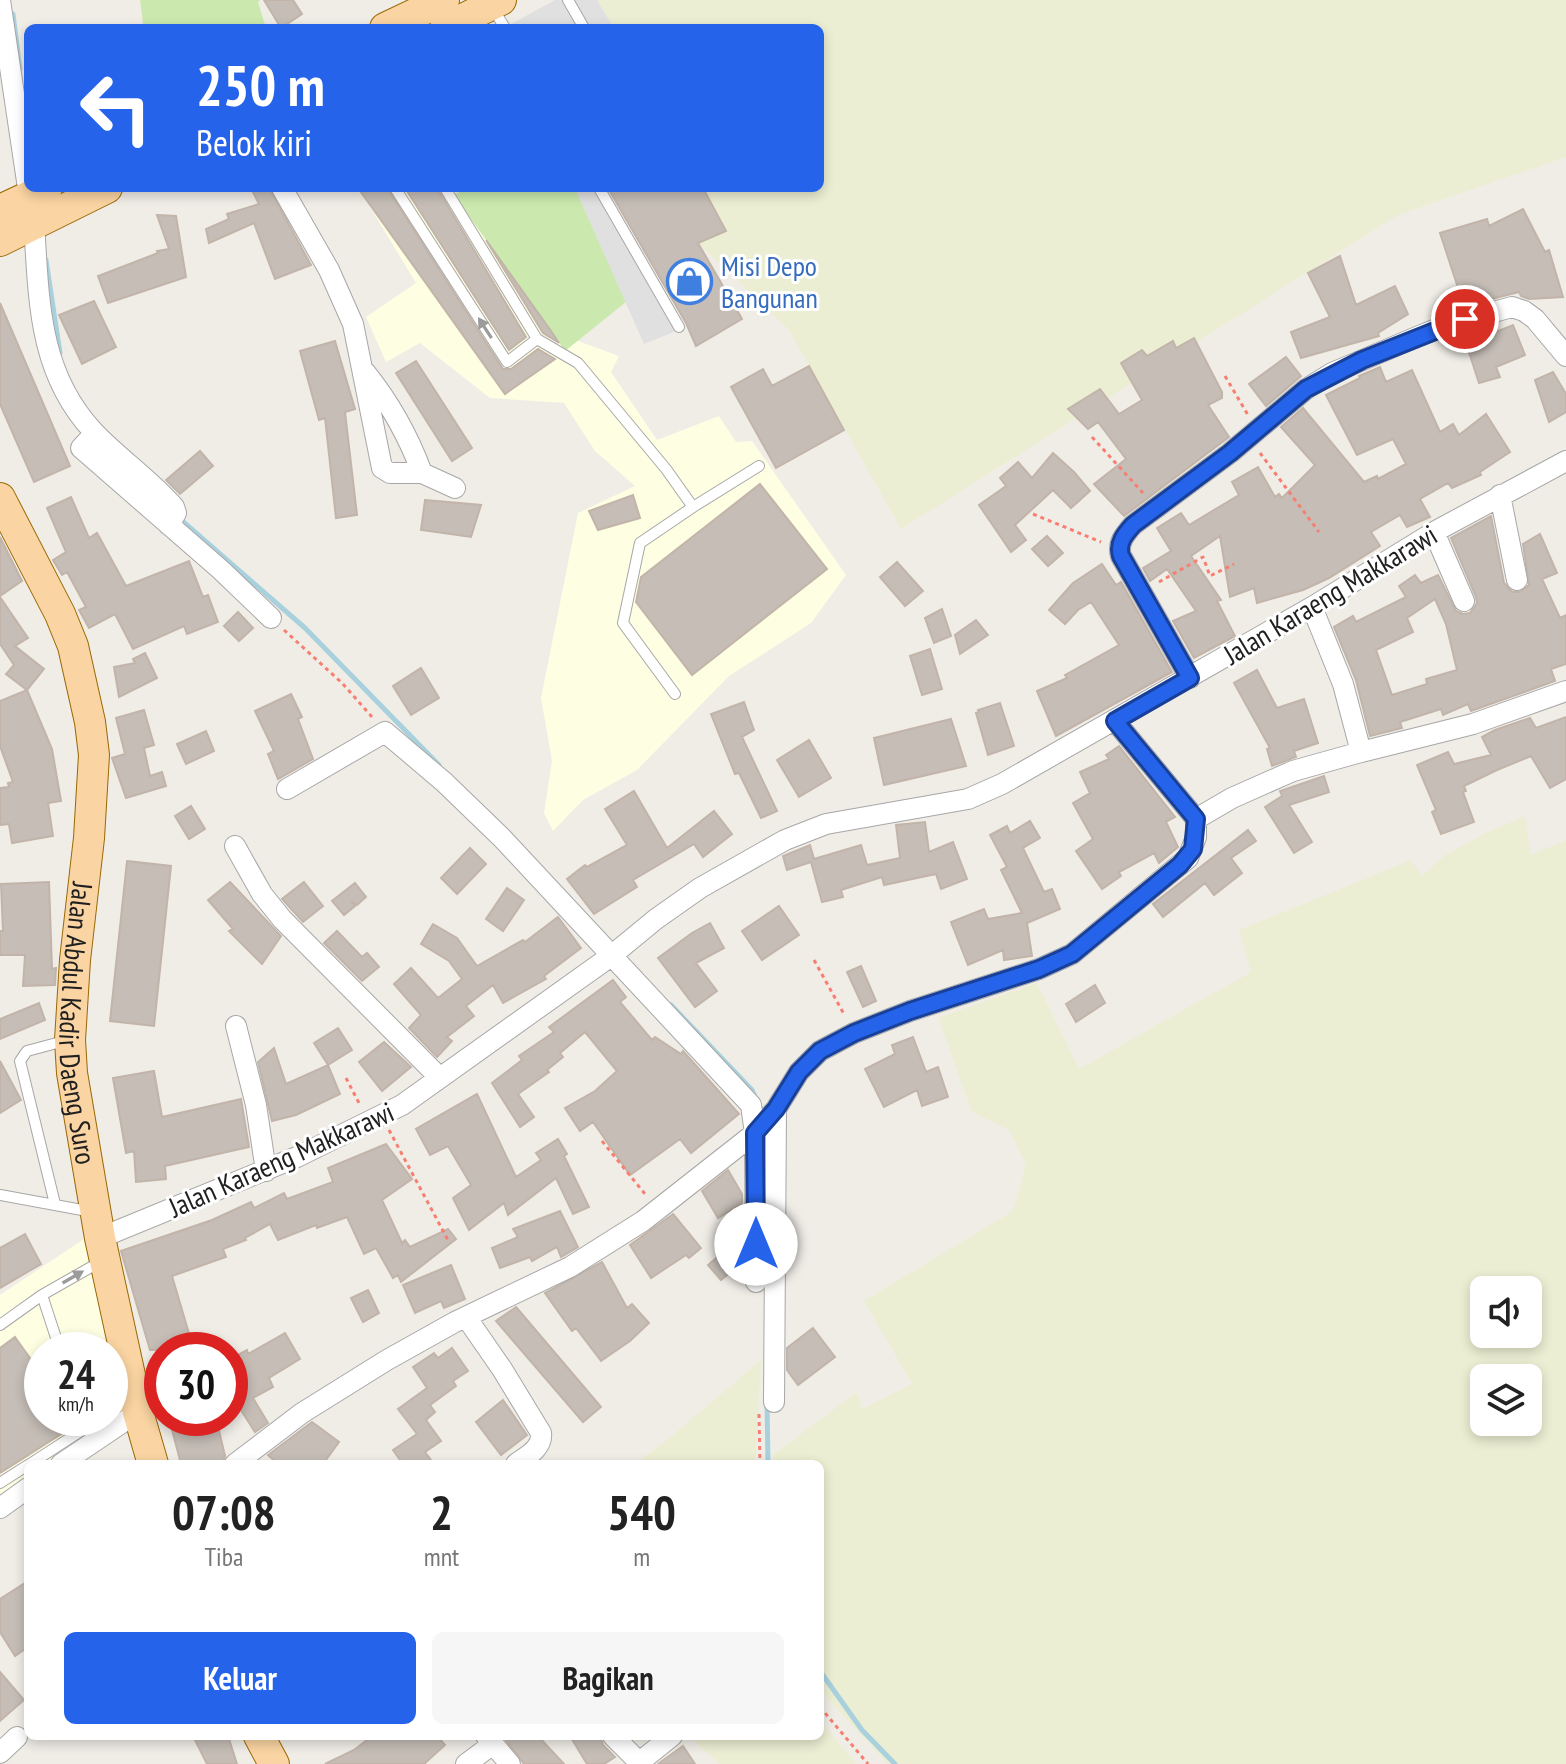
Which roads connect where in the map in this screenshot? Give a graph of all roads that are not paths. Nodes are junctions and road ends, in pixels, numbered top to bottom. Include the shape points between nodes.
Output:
1 (9, 0) edge
2 (444, 0) edge
3 (568, 0) edge
4 (0, 2) edge
5 (499, 11) edge
6 (393, 24) edge
7 (458, 24) edge
8 (582, 24) edge
9 (24, 144) edge
10 (74, 192) edge
11 (284, 192) edge
12 (398, 192) edge
13 (447, 192) edge
14 (601, 192) edge
15 (33, 197) edge
16 (0, 210) edge
17 (0, 241) edge
18 (679, 327) dead end
19 (537, 339) junction
20 (1566, 356) edge
21 (361, 367) junction
22 (1566, 461) edge
23 (759, 466) dead end
24 (422, 473) junction
25 (455, 488) dead end
26 (1500, 495) junction
27 (0, 498) edge
28 (693, 507) junction
29 (7, 530) edge
30 (1434, 532) junction
31 (1517, 580) dead end
32 (1464, 601) dead end
33 (1312, 607) junction
34 (271, 618) road end
35 (1190, 678) junction
36 (1566, 691) edge
37 (675, 694) dead end
38 (1115, 721) junction
39 (1361, 752) junction
40 (287, 789) dead end
41 (1196, 819) junction
42 (235, 846) dead end
43 (615, 952) junction
44 (236, 1026) dead end
45 (70, 1040) junction
46 (440, 1078) junction
47 (765, 1122) junction
48 (266, 1171) junction
49 (0, 1195) edge
50 (55, 1204) junction
51 (100, 1236) junction
52 (756, 1282) dead end
53 (42, 1295) junction
54 (466, 1317) junction
55 (0, 1325) edge
56 (54, 1332) edge
57 (115, 1332) edge
58 (774, 1402) dead end
59 (128, 1408) edge
60 (73, 1436) edge
61 (89, 1436) edge
62 (35, 1460) edge
63 (65, 1460) edge
64 (151, 1460) edge
65 (240, 1460) edge
66 (521, 1460) edge
67 (24, 1467) edge
68 (0, 1483) edge
69 (24, 1491) edge
70 (0, 1508) edge
71 (17, 1737) dead end
72 (261, 1740) edge
73 (490, 1740) edge
74 (617, 1740) edge
75 (667, 1740) edge
76 (0, 1753) edge
77 (638, 1763) edge
78 (274, 1764) edge
79 (466, 1764) edge
80 (510, 1764) edge

1 - 4 street
2 - 6 main road
3 - 8 lane
4 - 9 street
5 - 7 main road
10 - 15 main road
11 - 21 street via 343,298
19 -> 12 lane via 507,362
13 - 19 lane
14 - 18 lane
15 - 16 main road
15 - 17 main road
15 - 34 street via 38,291 51,365 61,390 90,438
19 - 28 lane via 578,363
20 - 35 street via 1524,311 1512,307 1449,324 1306,389 1124,535 1119,550
21 - 24 street via 395,414
21 - 24 street via 382,468
22 - 26 street, Jalan Karaeng Makkarawi
23 - 28 lane
24 - 25 street
26 - 30 street, Jalan Karaeng Makkarawi
26 - 31 street
27 - 29 main road, Jalan Abdul Kadir Daeng Suro
28 - 37 lane via 640,543 623,623
29 - 45 main road, Jalan Abdul Kadir Daeng Suro via 45,581 73,646 93,744
30 - 32 street
30 - 33 street, Jalan Karaeng Makkarawi
33 - 35 street, Jalan Karaeng Makkarawi
33 - 39 street via 1343,684
35 - 38 street, Jalan Karaeng Makkarawi
36 - 39 street via 1473,724
38 - 41 street
38 - 43 street, Jalan Karaeng Makkarawi via 968,799 858,817 804,832 700,888
39 - 41 street via 1293,771
40 - 43 street via 385,732 444,782
41 - 47 street via 1188,858 1072,954 854,1033 820,1051
42 - 46 street via 282,919
43 - 46 street, Jalan Karaeng Makkarawi
43 - 47 street
44 - 48 street
45 - 50 lane via 27,1051 20,1061
45 - 51 main road, Jalan Abdul Kadir Daeng Suro
46 - 48 street, Jalan Karaeng Makkarawi via 376,1120
47 - 52 street
47 - 54 street via 657,1210 570,1267
47 - 58 street
48 - 51 street, Jalan Karaeng Makkarawi
49 - 50 lane
50 - 51 lane
53 -> 51 lane
51 - 57 main road, Jalan Abdul Kadir Daeng Suro
53 - 55 lane
53 - 56 lane
54 - 65 street via 302,1413
54 - 66 street via 541,1433 539,1446
59 - 64 main road, Jalan Abdul Kadir Daeng Suro
60 - 62 lane
61 - 63 street
67 - 68 lane
69 - 70 street
71 - 76 street
72 - 78 main road
73 - 79 street
73 - 80 street
74 - 77 street
75 - 77 street

